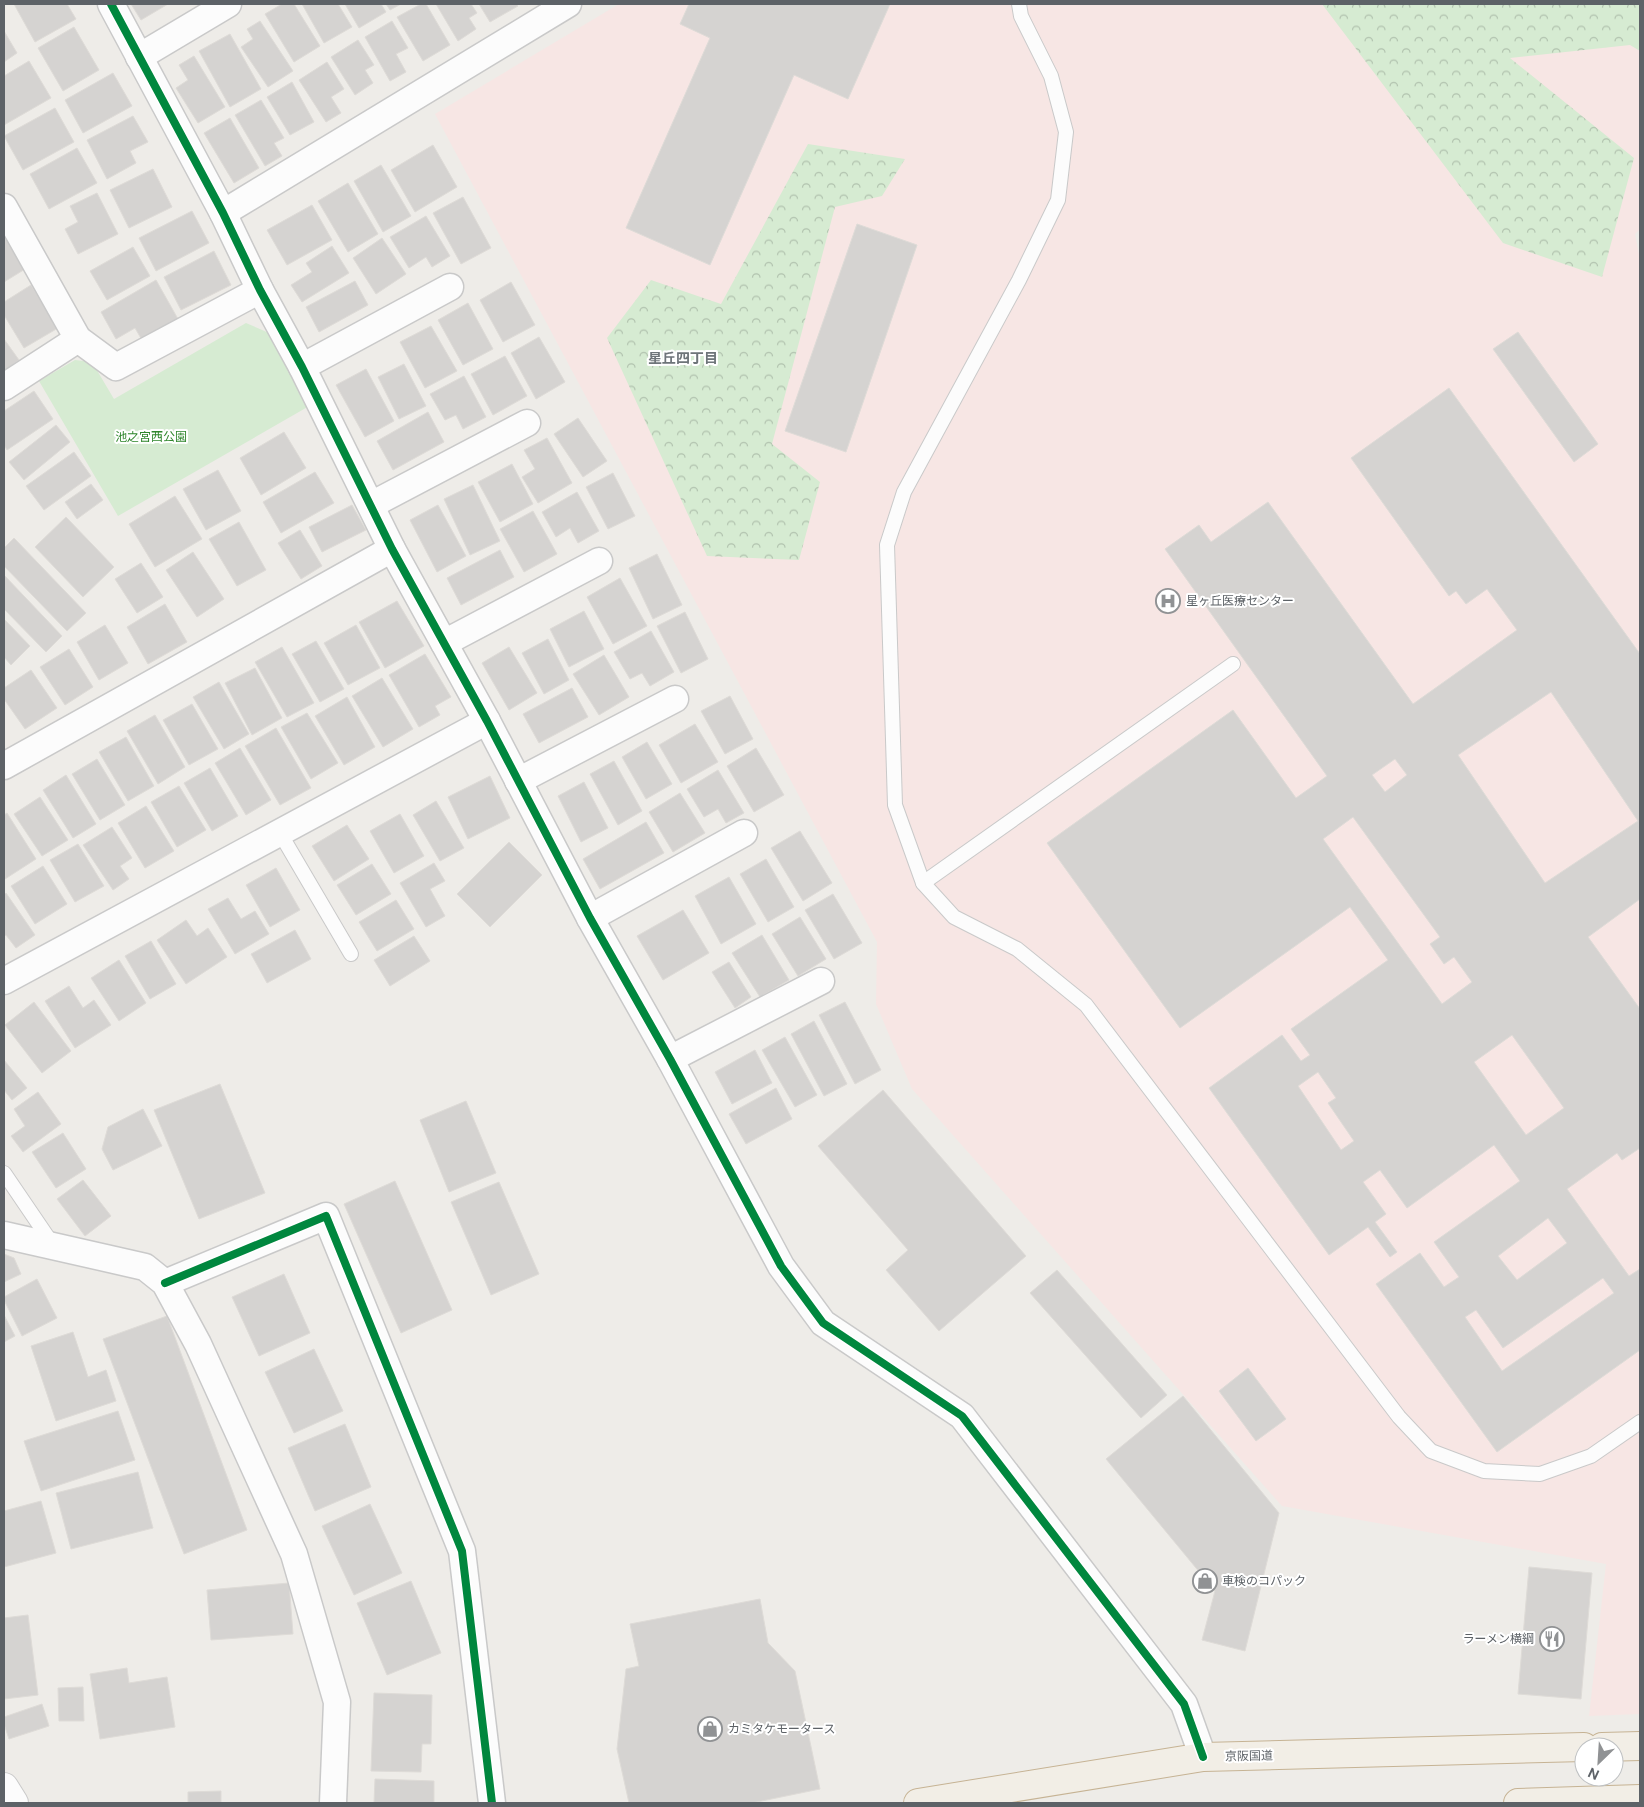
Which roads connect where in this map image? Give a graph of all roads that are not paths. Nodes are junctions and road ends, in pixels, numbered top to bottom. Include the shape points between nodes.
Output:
1 (111, 4) edge
2 (228, 4) edge
3 (568, 4) edge
4 (1019, 4) edge
5 (139, 57) junction
6 (4, 207) edge
7 (223, 213) junction
8 (450, 287) dead end
9 (260, 290) junction
10 (78, 339) junction
11 (302, 367) junction
12 (4, 387) edge
13 (527, 423) dead end
14 (371, 505) junction
15 (392, 549) junction
16 (599, 561) dead end
17 (444, 643) junction
18 (1233, 664) dead end
19 (675, 700) dead end
20 (487, 721) junction
21 (4, 766) edge
22 (518, 781) junction
23 (280, 833) junction
24 (744, 833) dead end
25 (923, 883) junction
26 (590, 918) junction
27 (352, 954) dead end
28 (4, 981) edge
29 (820, 981) dead end
30 (670, 1059) junction
31 (4, 1173) edge
32 (4, 1235) edge
33 (53, 1246) junction
34 (165, 1283) junction
35 (1640, 1422) edge
36 (1624, 1746) edge
37 (1640, 1746) edge
38 (1574, 1748) edge
39 (1204, 1757) junction
40 (4, 1787) edge
41 (1640, 1799) edge
42 (14, 1803) edge
43 (333, 1803) edge
44 (492, 1803) edge
45 (918, 1803) edge
46 (1518, 1803) edge

1 - 5 street
2 - 5 street
3 - 7 street
4 - 25 lane via 1021,16 1051,76 1066,132 1058,200 1019,280 904,492 887,545 895,805
5 - 7 street
6 - 10 street
7 - 9 street
8 - 11 street
9 - 10 street via 116,368
9 - 11 street
10 - 12 street
11 - 14 street
13 - 14 street
14 - 15 street
15 - 17 street
15 - 21 street
16 - 17 street
17 - 20 street
18 - 25 lane
19 - 22 street
20 - 22 street
20 - 23 street
22 - 26 street
23 - 27 lane
23 - 28 street
24 - 26 street
25 - 35 lane via 954,917 1016,949 1086,1005 1398,1418 1431,1451 1484,1471 1540,1474 1591,1456
26 - 30 street
29 - 30 street
30 - 39 street via 781,1266 823,1323 962,1416 1184,1704
31 - 33 lane
32 - 33 street
33 - 34 street via 145,1267
34 - 43 street via 198,1344 294,1554 337,1702
34 - 44 street via 326,1216 462,1551
36 - 37 highway
38 - 39 highway, 京阪国道
39 - 45 highway, 京阪国道
40 - 42 street
41 - 46 highway

